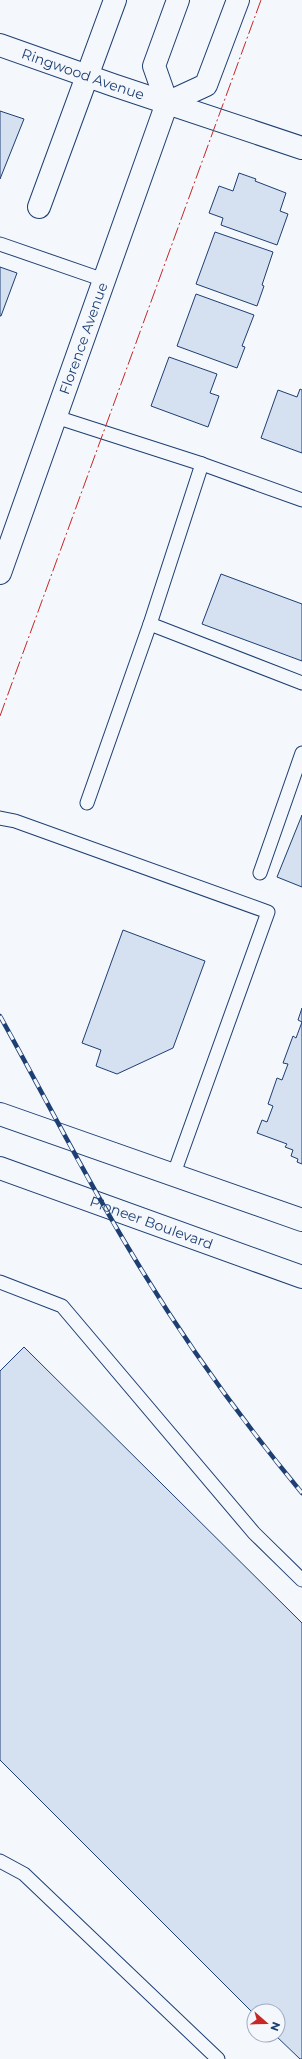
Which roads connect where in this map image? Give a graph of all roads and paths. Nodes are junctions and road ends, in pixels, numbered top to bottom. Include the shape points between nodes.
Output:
1 (115, 0) edge
2 (178, 0) edge
3 (238, 0) edge
4 (0, 45) edge
5 (87, 76) junction
6 (167, 103) junction
7 (302, 148) edge
8 (38, 207) dead end
9 (0, 244) edge
10 (104, 280) junction
11 (56, 417) junction
12 (202, 464) junction
13 (302, 500) edge
14 (0, 573) edge
15 (150, 624) junction
16 (302, 683) edge
17 (302, 753) edge
18 (86, 802) dead end
19 (0, 818) edge
20 (260, 874) dead end
21 (0, 1114) edge
22 (0, 1168) edge
23 (173, 1176) junction
24 (302, 1220) edge
25 (302, 1278) edge
26 (0, 1282) edge
27 (302, 1580) edge
28 (0, 1860) edge
29 (218, 2059) edge

1 - 5 main road
2 - 6 main road via 154,66
3 - 6 main road via 206,85
4 - 5 main road, Ringwood Avenue
5 - 6 main road, Ringwood Avenue
5 - 8 main road
6 - 7 main road, Ringwood Avenue
6 - 10 main road, Florence Avenue
9 - 10 lane
10 - 11 main road, Florence Avenue
11 - 12 lane
11 - 14 main road, Florence Avenue
12 - 13 lane
12 - 15 lane
15 - 16 lane
15 - 18 lane
17 - 20 lane
19 - 23 lane via 15,821 268,912
21 - 23 main road
22 - 25 main road, Pioneer Boulevard
23 - 24 main road
26 - 27 lane via 62,1306 254,1533
28 - 29 lane via 24,1874

